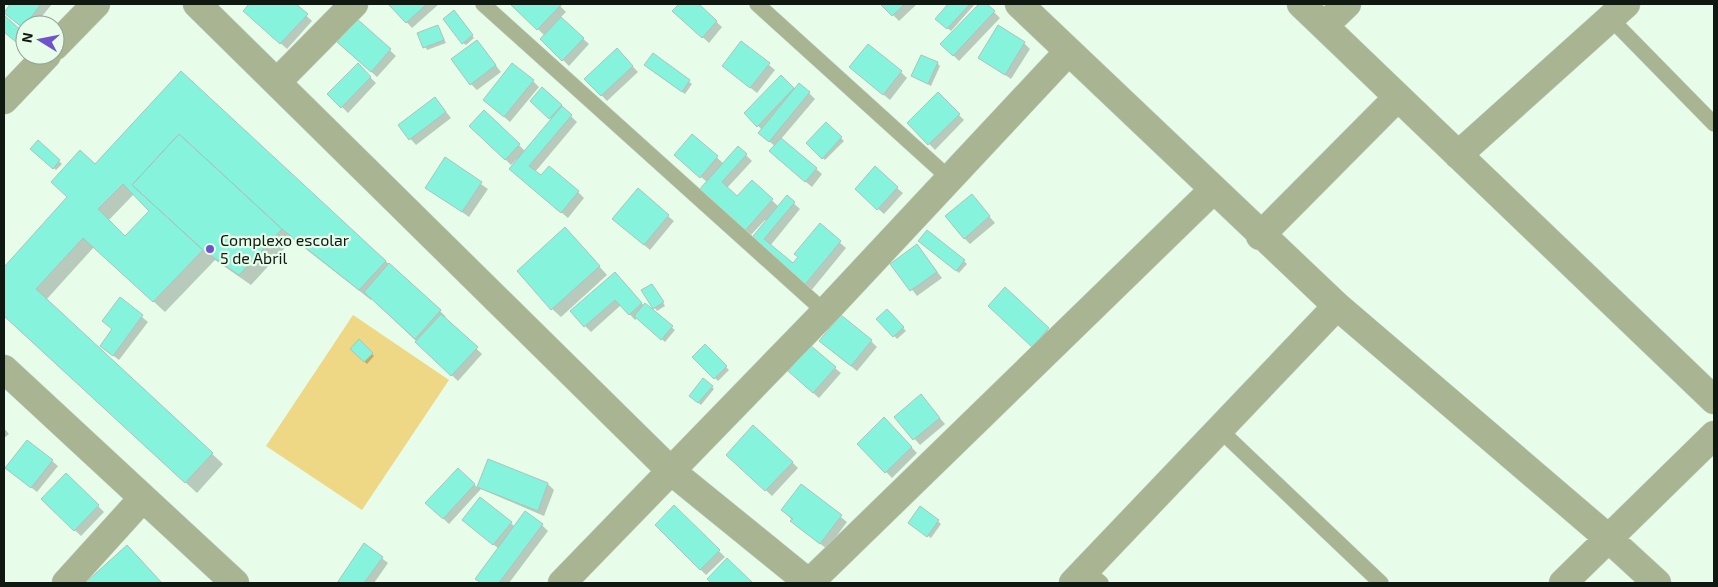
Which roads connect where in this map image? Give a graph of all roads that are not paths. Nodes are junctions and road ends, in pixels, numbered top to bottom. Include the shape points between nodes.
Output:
1 (96, 4) edge
2 (197, 4) edge
3 (354, 4) edge
4 (483, 4) edge
5 (757, 4) edge
6 (1019, 4) edge
7 (1301, 4) edge
8 (1347, 4) edge
9 (1619, 11) edge
10 (1324, 26) junction
11 (65, 36) edge
12 (1068, 52) junction
13 (37, 65) edge
14 (277, 82) junction
15 (1398, 97) junction
16 (4, 100) edge
17 (1714, 124) edge
18 (1458, 154) junction
19 (950, 178) junction
20 (1213, 190) junction
21 (1260, 236) junction
22 (1337, 306) junction
23 (824, 312) junction
24 (4, 369) edge
25 (1714, 400) edge
26 (1220, 430) junction
27 (1714, 435) edge
28 (671, 471) junction
29 (142, 499) junction
30 (1608, 538) junction
31 (1087, 579) edge
32 (66, 583) edge
33 (235, 583) edge
34 (562, 583) edge
35 (1381, 583) edge
36 (1563, 583) edge
37 (1657, 583) edge

1 - 11 street
2 - 14 street
3 - 14 street
4 - 23 lane
5 - 19 lane
6 - 12 street
7 - 10 street
8 - 10 street
9 - 17 lane
9 - 18 street
10 - 15 street
12 - 19 street
12 - 20 street
13 - 16 street
14 - 28 street
15 - 18 street
15 - 21 street
18 - 25 street
19 - 23 street
20 - 21 street
20 - 28 street via 809,583
21 - 22 street
22 - 26 street
22 - 30 street
23 - 28 street
24 - 29 street
26 - 31 street
26 - 35 lane
27 - 30 street
28 - 34 street
29 - 32 street
29 - 33 street
30 - 36 street
30 - 37 street

